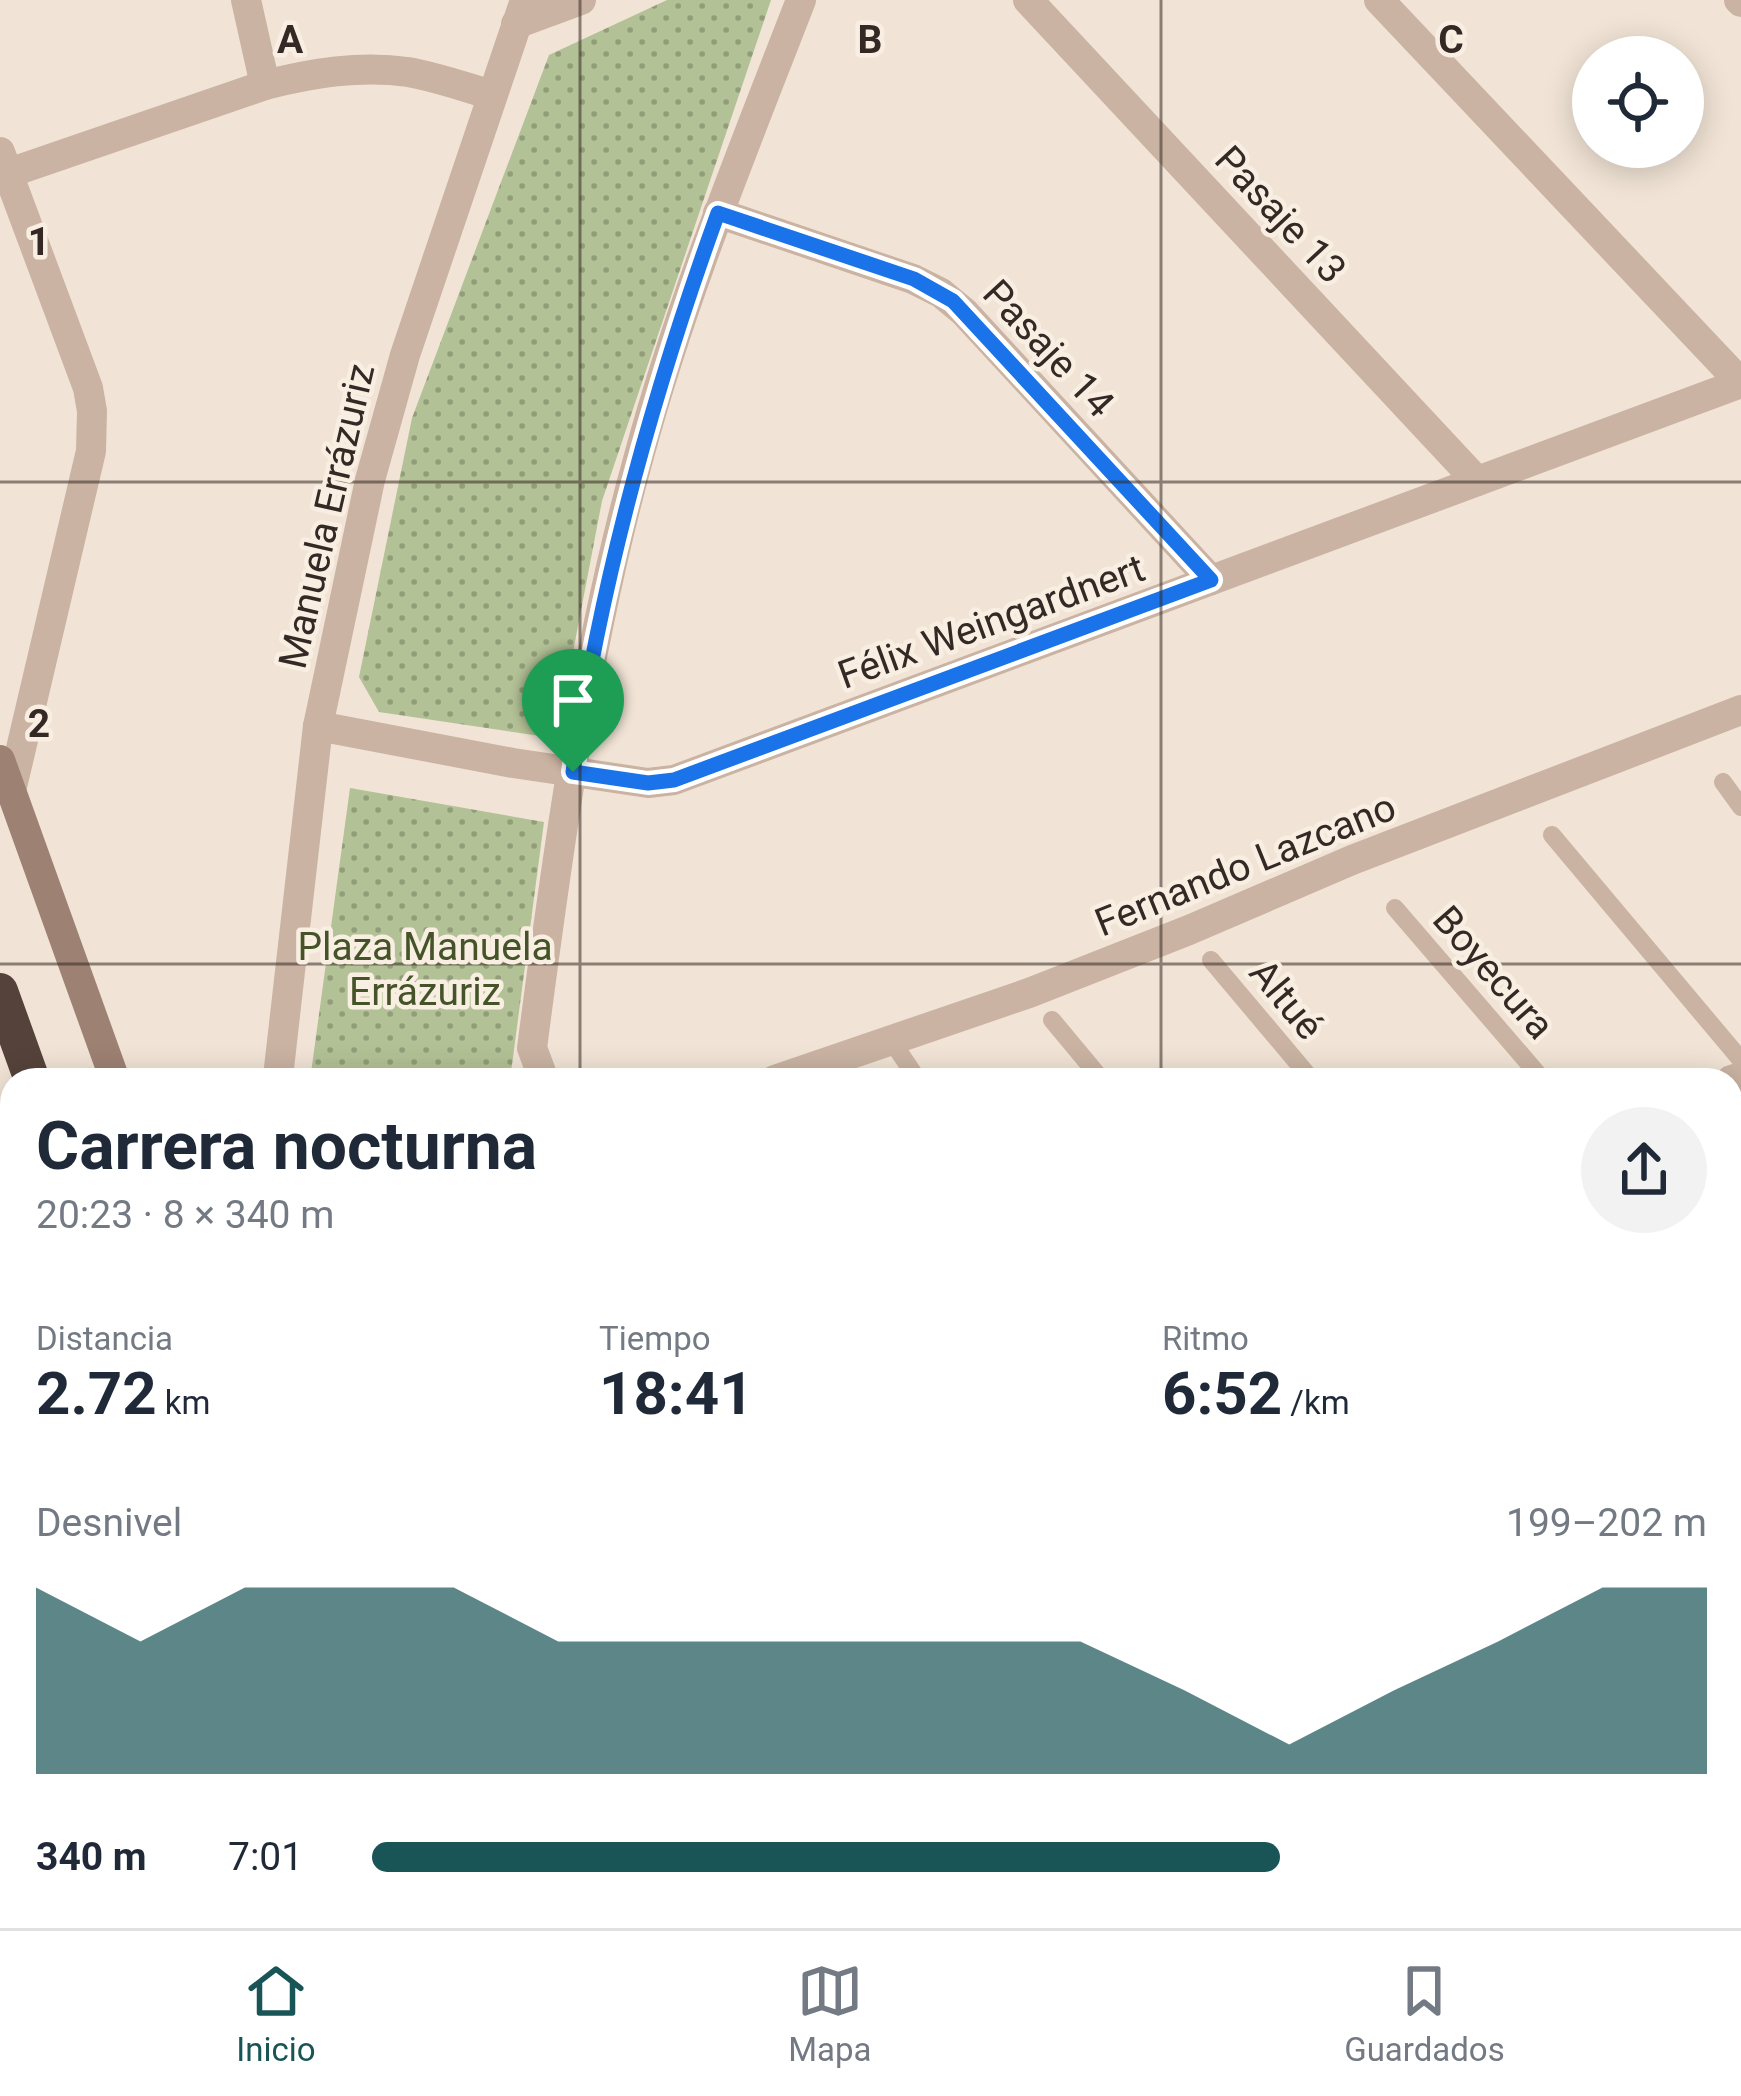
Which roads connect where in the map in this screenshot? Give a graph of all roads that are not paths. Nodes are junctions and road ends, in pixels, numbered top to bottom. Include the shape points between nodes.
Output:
1 (246, 0) edge
2 (581, 0) edge
3 (801, 0) edge
4 (1028, 0) edge
5 (1379, 0) edge
6 (520, 12) edge
7 (266, 85) junction
8 (492, 94) junction
9 (2, 167) edge
10 (718, 213) junction
11 (1741, 383) edge
12 (1477, 481) junction
13 (1211, 580) junction
14 (1741, 710) edge
15 (317, 726) junction
16 (0, 760) edge
17 (573, 772) junction
18 (1723, 782) dead end
19 (11, 790) junction
20 (1741, 807) edge
21 (1552, 835) dead end
22 (1395, 908) dead end
23 (1211, 960) dead end
24 (0, 991) edge
25 (1052, 1020) dead end
26 (891, 1040) junction
27 (1741, 1060) edge
28 (28, 1068) edge
29 (111, 1068) edge
30 (279, 1068) dead end
31 (540, 1068) edge
32 (810, 1068) edge
33 (910, 1068) edge
34 (1092, 1068) edge
35 (1302, 1068) edge
36 (1533, 1068) edge

1 - 7 street
2 - 6 street
3 - 10 street
4 - 12 street, Pasaje 13
5 - 11 street
6 - 8 street, Manuela Errázuriz
7 - 8 street via 369,69
7 - 9 street
8 - 15 street, Manuela Errázuriz via 389,408
9 - 19 street via 88,388 92,432
10 - 13 street, Pasaje 14 via 914,279 953,301
10 - 17 street via 638,458
11 - 12 street, Félix Weingardnert
12 - 13 street, Félix Weingardnert
13 - 17 street, Félix Weingardnert via 674,780
14 - 26 street, Fernando Lazcano via 1029,993
15 - 17 street, Félix Weingardnert
15 - 30 street, Manuela Errázuriz
16 - 19 main road
17 - 31 street via 532,1048
18 - 20 lane
19 - 29 main road
21 - 27 lane
22 - 36 lane, Boyecura
23 - 35 lane, Altué
24 - 28 highway
25 - 34 lane
26 - 32 street, Fernando Lazcano
26 - 33 lane

